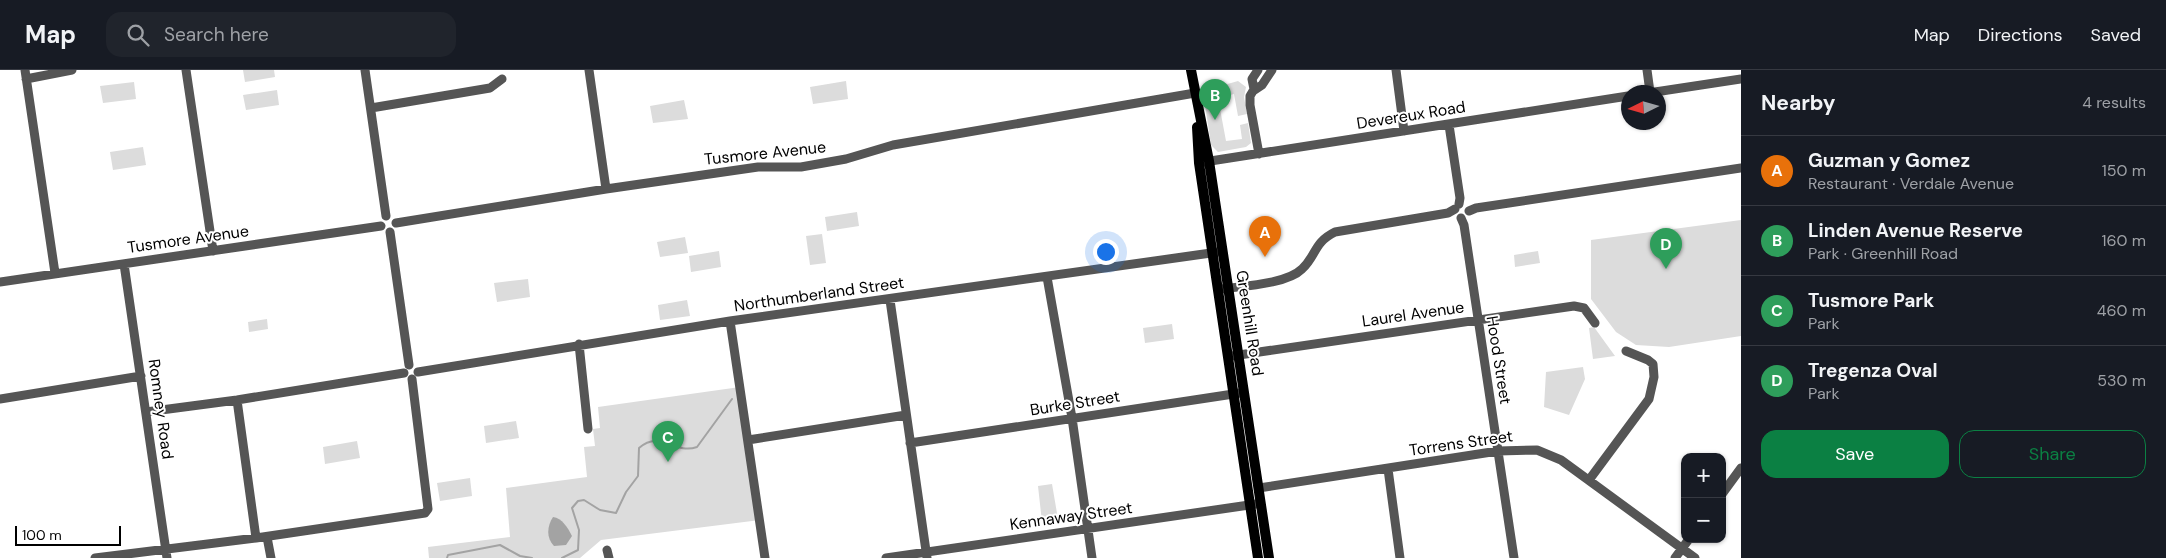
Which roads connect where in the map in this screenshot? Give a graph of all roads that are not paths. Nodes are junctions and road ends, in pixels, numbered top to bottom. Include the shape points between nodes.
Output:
1 (72, 70) edge
2 (186, 70) edge
3 (365, 70) edge
4 (589, 70) edge
5 (1191, 70) edge
6 (1258, 70) edge
7 (1272, 70) edge
8 (1396, 70) edge
9 (1647, 70) edge
10 (26, 75) edge
11 (502, 79) dead end
12 (1741, 79) edge
13 (1649, 85) edge
14 (1254, 89) junction
15 (1666, 90) edge
16 (1194, 93) junction
17 (1621, 97) edge
18 (371, 108) junction
19 (1448, 124) junction
20 (1404, 131) junction
21 (1259, 154) junction
22 (1204, 162) junction
23 (1741, 168) edge
24 (606, 189) junction
25 (1462, 211) junction
26 (386, 216) junction
27 (396, 222) junction
28 (381, 226) junction
29 (390, 232) junction
30 (212, 250) junction
31 (1219, 252) junction
32 (124, 264) junction
33 (55, 273) junction
34 (1048, 277) junction
35 (0, 282) edge
36 (1224, 289) junction
37 (890, 300) junction
38 (1478, 320) junction
39 (730, 321) junction
40 (1595, 323) dead end
41 (579, 344) junction
42 (1626, 351) dead end
43 (1240, 355) junction
44 (1229, 356) junction
45 (408, 373) junction
46 (141, 376) junction
47 (1245, 392) junction
48 (1234, 394) junction
49 (0, 399) edge
50 (237, 400) junction
51 (146, 412) junction
52 (906, 415) junction
53 (1072, 418) junction
54 (588, 429) dead end
55 (748, 440) junction
56 (910, 443) junction
57 (1498, 451) junction
58 (1741, 468) edge
59 (1388, 469) junction
60 (1589, 480) junction
61 (1259, 488) junction
62 (1726, 489) edge
63 (1255, 504) junction
64 (1088, 528) junction
65 (267, 537) junction
66 (256, 538) junction
67 (1686, 543) edge
68 (165, 548) junction
69 (1682, 549) junction
70 (926, 555) edge
71 (94, 558) edge
72 (167, 558) edge
73 (270, 558) edge
74 (765, 558) edge
75 (886, 558) edge
76 (1092, 558) edge
77 (1258, 558) edge
78 (1269, 558) edge
79 (1400, 558) edge
80 (1514, 558) edge
81 (1676, 558) edge
82 (1695, 558) edge

1 - 10 street
2 - 30 street
3 - 18 street
4 - 24 street
5 - 16 main road, Greenhill Road
6 - 14 street via 1252,79
7 - 14 street via 1262,85
8 - 20 street
9 - 13 street
10 - 33 street
11 - 18 street via 490,88
12 - 15 street
14 - 21 street via 1250,105
16 - 22 main road, Greenhill Road
16 - 24 street, Tusmore Avenue via 893,145 846,159 801,167 758,167
17 - 19 street, Devereux Road
18 - 26 street
19 - 20 street, Devereux Road
19 - 25 street, Hood Street
20 - 21 street, Devereux Road
21 - 22 street, Devereux Road
22 - 31 main road, Greenhill Road
23 - 25 street
24 - 27 street, Tusmore Avenue
25 - 36 street via 1335,232 1321,241 1306,265 1295,275
25 - 38 street, Hood Street
26 - 27 street
26 - 28 street
27 - 29 street
28 - 29 street
28 - 30 street, Tusmore Avenue
29 - 45 street
30 - 32 street, Tusmore Avenue
31 - 34 street, Northumberland Street
31 - 36 main road, Greenhill Road
32 - 33 street, Tusmore Avenue
32 - 46 street, Romney Road
33 - 35 street, Tusmore Avenue
34 - 37 street, Northumberland Street
34 - 53 street
36 - 43 main road, Greenhill Road
36 - 44 main road, Greenhill Road
37 - 39 street, Northumberland Street
37 - 52 street
38 - 40 street, Laurel Avenue via 1579,306
38 - 43 street, Laurel Avenue
38 - 57 street, Hood Street
39 - 41 street, Northumberland Street
39 - 55 street
41 - 45 street, Northumberland Street via 418,372 416,367
41 - 54 street
42 - 60 street via 1653,364 1654,378 1648,399
43 - 44 street, Laurel Avenue
43 - 47 main road, Greenhill Road
44 - 48 main road, Greenhill Road
45 - 50 street
45 - 65 street via 428,509 425,513
46 - 49 street
46 - 51 street, Romney Road
47 - 48 street, Burke Street
47 - 61 main road, Greenhill Road
48 - 53 street, Burke Street
48 - 63 main road, Greenhill Road
50 - 51 street
50 - 66 street
51 - 68 street, Romney Road
52 - 55 street
52 - 56 street
53 - 56 street, Burke Street
53 - 64 street
55 - 74 street
56 - 70 street
57 - 59 street, Torrens Street
57 - 60 street, Torrens Street via 1537,450 1561,460
57 - 80 street, Hood Street
58 - 62 street
59 - 61 street, Torrens Street
59 - 79 street
60 - 69 street, Torrens Street
61 - 63 main road, Greenhill Road
63 - 64 street, Kennaway Street
63 - 77 main road, Greenhill Road
63 - 78 main road, Greenhill Road
64 - 70 street, Kennaway Street
64 - 76 street
65 - 66 street
65 - 73 street
66 - 68 street via 172,550
67 - 69 street
68 - 71 street
68 - 72 street, Romney Road
69 - 81 street
69 - 82 street, Torrens Street
70 - 75 street, Kennaway Street

